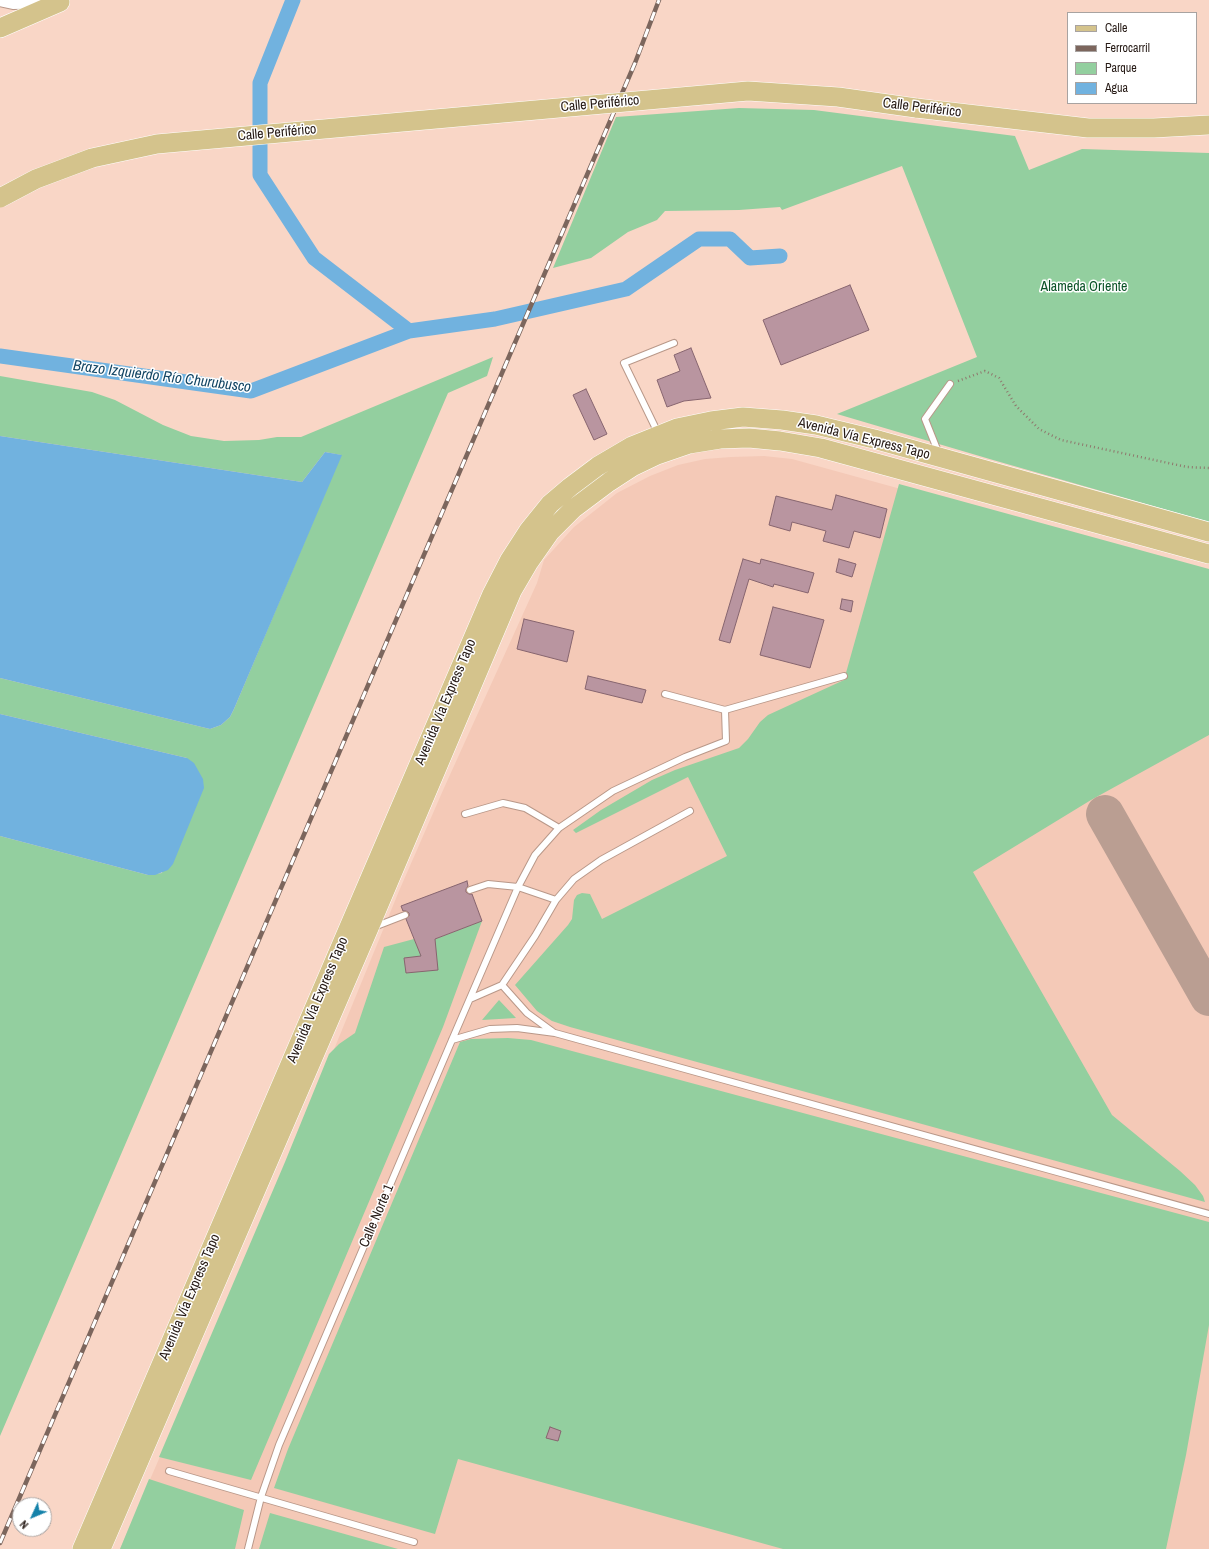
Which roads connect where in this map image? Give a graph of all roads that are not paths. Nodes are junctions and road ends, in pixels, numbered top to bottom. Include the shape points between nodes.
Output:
1 (0, 0) edge
2 (60, 2) joint
3 (0, 28) edge
4 (1209, 125) edge
5 (0, 198) edge
6 (674, 342) dead end
7 (950, 384) road end
8 (658, 435) junction
9 (941, 459) junction
10 (1209, 532) edge
11 (1209, 554) edge
12 (844, 676) dead end
13 (665, 694) dead end
14 (725, 710) junction
15 (690, 811) dead end
16 (465, 814) dead end
17 (559, 828) junction
18 (518, 887) junction
19 (470, 890) dead end
20 (556, 900) junction
21 (404, 915) dead end
22 (355, 934) junction
23 (502, 985) junction
24 (470, 999) junction
25 (554, 1033) junction
26 (452, 1040) junction
27 (1209, 1214) edge
28 (170, 1471) dead end
29 (262, 1497) junction
30 (414, 1542) dead end
31 (82, 1549) edge
32 (101, 1549) edge
33 (248, 1549) edge

1 - 2 street via 13,3
2 - 3 main road
4 - 5 main road, Calle Periférico, bridge via 1088,128 838,97 748,91 157,144 92,158 36,179
6 - 8 lane via 624,363
7 - 9 lane via 925,419
8 - 9 main road, Avenida Vía Express Tapo via 711,421 743,418 782,420 874,439
8 - 22 main road, Avenida Vía Express Tapo via 632,446 598,466 570,487 550,504 509,561 492,594
9 - 10 main road, Avenida Vía Express Tapo
11 - 22 main road, Avenida Vía Express Tapo via 821,448 772,440 720,439 689,444 658,455 632,467 573,509 550,532 529,562 512,591
12 - 14 lane
13 - 14 lane
14 - 17 lane, Calle Norte 1 via 726,742 685,757 613,791
15 - 20 lane via 601,860 574,879
16 - 17 lane via 503,803 525,808
17 - 18 lane, Calle Norte 1 via 535,855
18 - 19 lane via 488,884
18 - 20 lane
18 - 24 lane, Calle Norte 1
20 - 23 lane
21 - 22 lane
22 - 31 main road, Avenida Vía Express Tapo
22 - 32 main road, Avenida Vía Express Tapo
23 - 24 lane
23 - 25 lane via 527,1013
24 - 26 lane, Calle Norte 1
25 - 26 lane via 517,1028 490,1029
25 - 27 lane
26 - 29 lane, Calle Norte 1 via 279,1445
28 - 29 lane
29 - 30 lane
29 - 33 lane, Calle Norte 1

